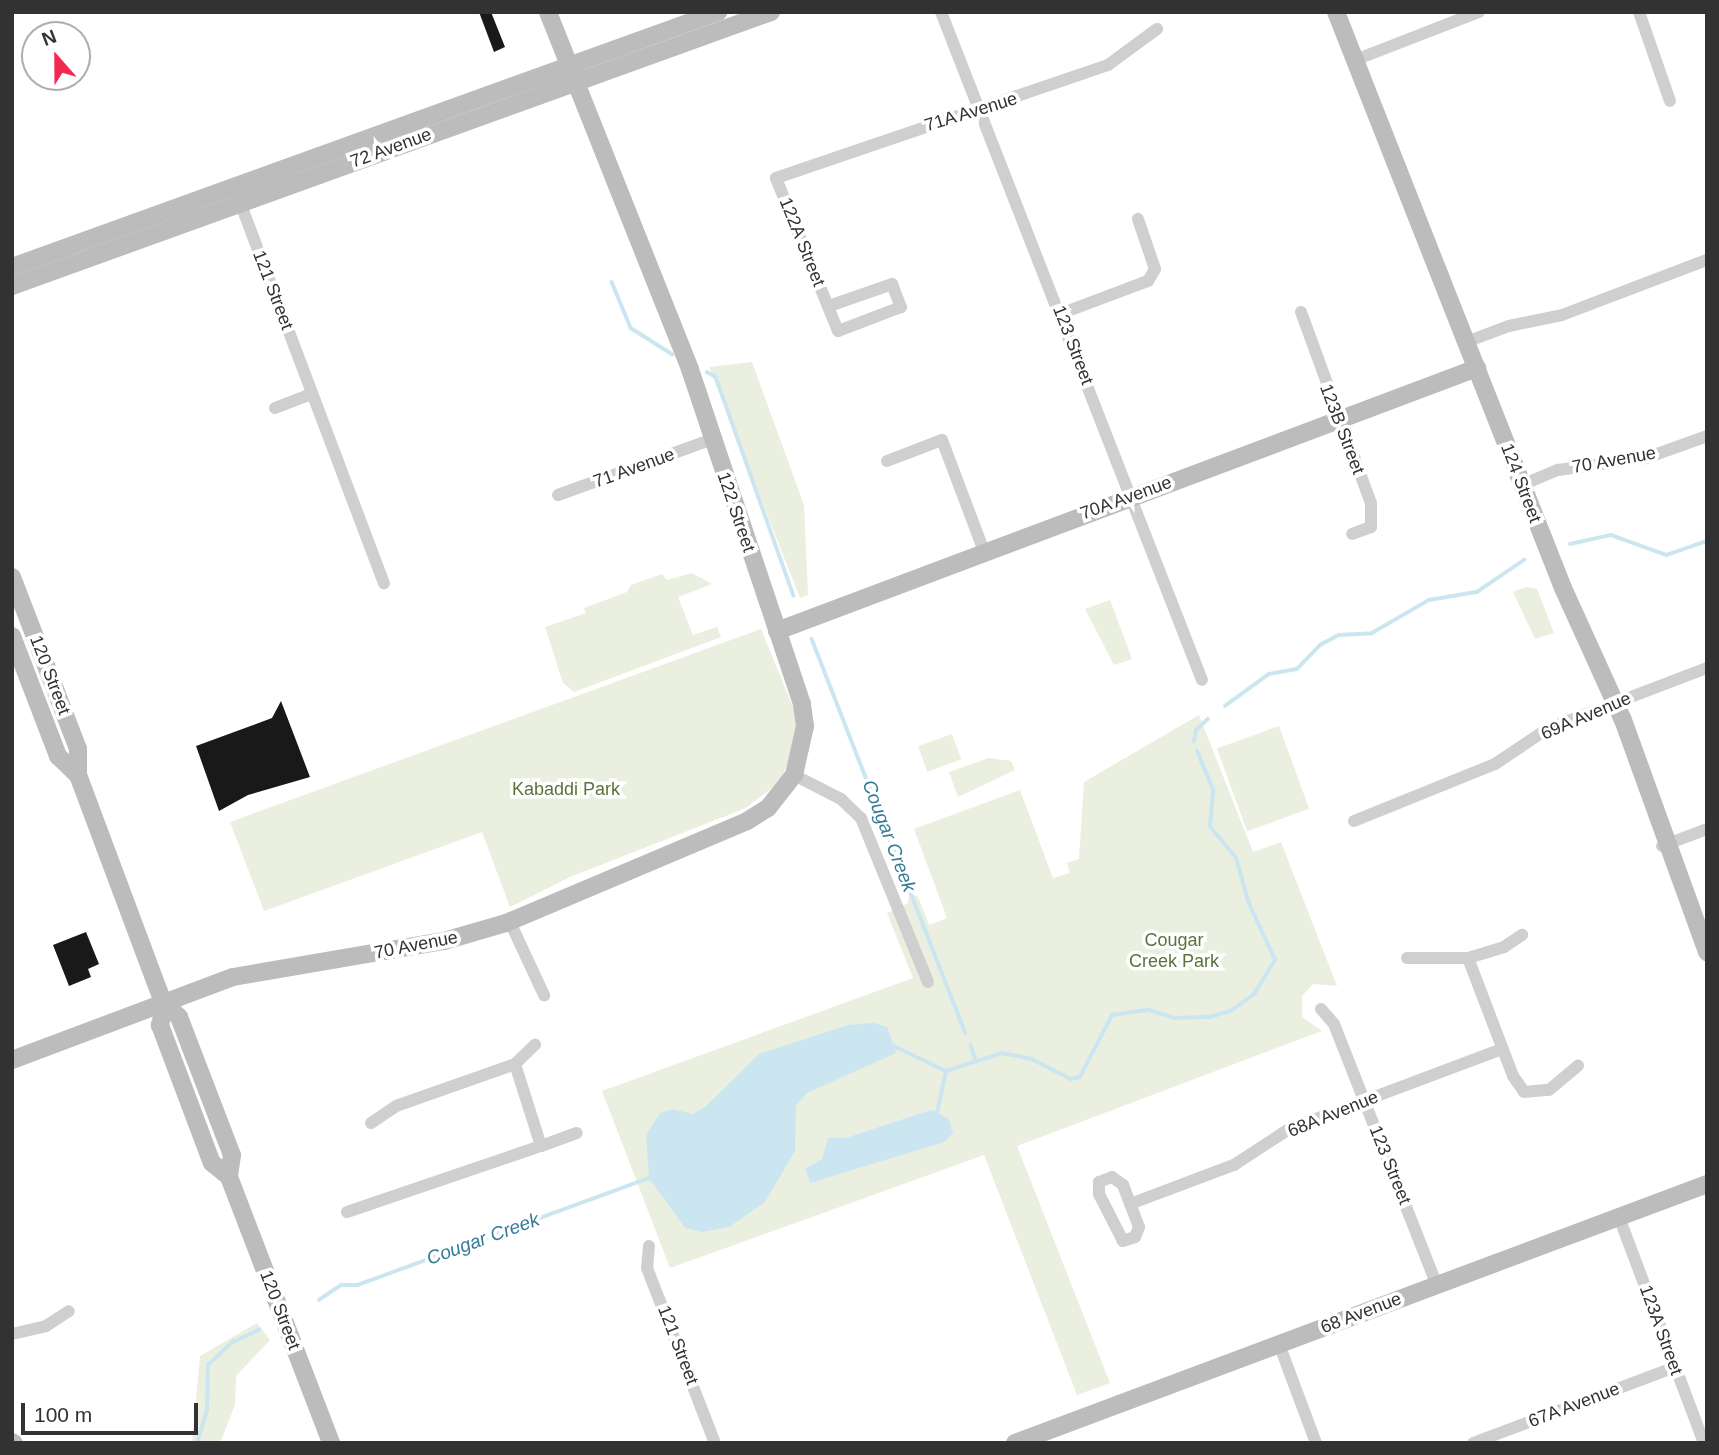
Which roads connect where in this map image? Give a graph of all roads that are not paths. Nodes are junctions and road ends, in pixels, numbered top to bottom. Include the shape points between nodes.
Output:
1 (548, 12) edge
2 (718, 12) edge
3 (941, 12) edge
4 (1336, 12) edge
5 (1479, 12) edge
6 (1639, 12) edge
7 (765, 13) edge
8 (1449, 17) edge
9 (1157, 29) dead end
10 (1355, 60) junction
11 (568, 65) junction
12 (575, 83) junction
13 (1670, 101) dead end
14 (981, 112) junction
15 (776, 178) joint
16 (234, 186) junction
17 (240, 204) junction
18 (1138, 219) dead end
19 (1707, 260) edge
20 (12, 267) edge
21 (12, 286) edge
22 (829, 306) junction
23 (1301, 312) dead end
24 (1060, 314) junction
25 (1466, 342) junction
26 (1477, 368) junction
27 (312, 394) junction
28 (275, 408) dead end
29 (1338, 420) junction
30 (1707, 436) edge
31 (710, 440) junction
32 (887, 461) dead end
33 (1522, 485) junction
34 (558, 495) dead end
35 (1132, 496) junction
36 (1352, 534) dead end
37 (984, 551) junction
38 (12, 577) edge
39 (384, 583) dead end
40 (777, 631) junction
41 (12, 636) edge
42 (1707, 668) edge
43 (1202, 680) dead end
44 (1611, 704) junction
45 (78, 775) junction
46 (794, 775) junction
47 (1354, 821) dead end
48 (1707, 829) edge
49 (1665, 844) junction
50 (510, 922) junction
51 (1522, 935) dead end
52 (1707, 952) edge
53 (1407, 958) dead end
54 (1468, 958) junction
55 (928, 982) dead end
56 (544, 995) dead end
57 (164, 1004) junction
58 (1321, 1009) dead end
59 (535, 1045) dead end
60 (1502, 1049) junction
61 (12, 1060) edge
62 (515, 1064) junction
63 (1578, 1066) dead end
64 (1364, 1100) junction
65 (372, 1123) dead end
66 (577, 1133) dead end
67 (541, 1146) junction
68 (1707, 1184) edge
69 (1130, 1204) junction
70 (347, 1212) dead end
71 (1619, 1217) junction
72 (649, 1247) dead end
73 (1437, 1285) junction
74 (69, 1311) dead end
75 (12, 1334) edge
76 (1279, 1344) junction
77 (1675, 1367) junction
78 (331, 1443) edge
79 (715, 1443) edge
80 (1015, 1443) edge
81 (1316, 1443) edge
82 (1473, 1443) edge
83 (1704, 1443) edge

1 - 11 street, 122 Street
2 - 11 street, 72 Avenue
3 - 14 street, 123 Street
4 - 10 street, 124 Street
5 - 8 street
6 - 13 street
7 - 12 street, 72 Avenue
8 - 10 street
9 - 14 street, 71A Avenue via 1108,65
10 - 25 street, 124 Street
11 - 12 street, 122 Street
11 - 16 street, 72 Avenue
12 - 17 street, 72 Avenue
12 - 31 street, 122 Street via 684,352
14 - 15 street, 71A Avenue via 897,134
14 - 24 street, 123 Street
15 - 22 street, 122A Street
16 - 17 street, 121 Street
16 - 20 street, 72 Avenue
17 - 21 street, 72 Avenue
17 - 27 street, 121 Street
18 - 24 street via 1155,269 1148,281
19 - 25 street via 1562,315 1509,326
22 - 22 street, 122A Street via 838,331 901,307 892,284
23 - 29 street, 123B Street
24 - 35 street, 123 Street
25 - 26 street, 124 Street
26 - 29 street, 70A Avenue
26 - 33 street, 124 Street
27 - 28 street
27 - 39 street, 121 Street
29 - 35 street, 70A Avenue
29 - 36 street, 123B Street via 1371,503 1371,527
30 - 33 street, 70 Avenue via 1646,458 1558,470
31 - 34 street, 71 Avenue
31 - 40 street, 122 Street
32 - 37 street via 942,440
33 - 44 street, 124 Street
35 - 37 street, 70A Avenue
35 - 43 street, 123 Street
37 - 40 street, 70A Avenue
38 - 45 street, 120 Street via 78,749
40 - 46 street, 122 Street via 805,726
41 - 45 street, 120 Street via 58,756
42 - 44 street, 69A Avenue
44 - 47 street, 69A Avenue via 1547,729 1495,764
44 - 49 street, 124 Street
45 - 57 street, 120 Street
46 - 50 street, 70 Avenue via 768,808 747,821
46 - 55 street via 841,799 861,818
48 - 49 street
49 - 52 street, 124 Street
50 - 56 street
50 - 57 street, 70 Avenue via 444,941 233,977
51 - 54 street via 1504,947
53 - 54 street
54 - 60 street
57 - 61 street, 70 Avenue
57 - 78 street, 120 Street via 179,1017 208,1089 232,1155 229,1177
58 - 64 street, 123 Street via 1334,1024
59 - 62 street
60 - 63 street via 1524,1091 1549,1090
60 - 64 street, 68A Avenue
62 - 65 street via 396,1106
62 - 67 street
64 - 69 street, 68A Avenue via 1289,1129 1234,1165
64 - 73 street, 123 Street
66 - 67 street
67 - 70 street
68 - 71 street, 68 Avenue
69 - 69 street via 1123,1185 1112,1177 1100,1182 1099,1194 1123,1241 1135,1237 1139,1227
71 - 73 street, 68 Avenue
71 - 77 street, 123A Street
72 - 79 street, 121 Street via 648,1268
73 - 76 street, 68 Avenue
74 - 75 street via 46,1326
76 - 80 street, 68 Avenue
76 - 81 street
77 - 82 street, 67A Avenue
77 - 83 street, 123A Street

